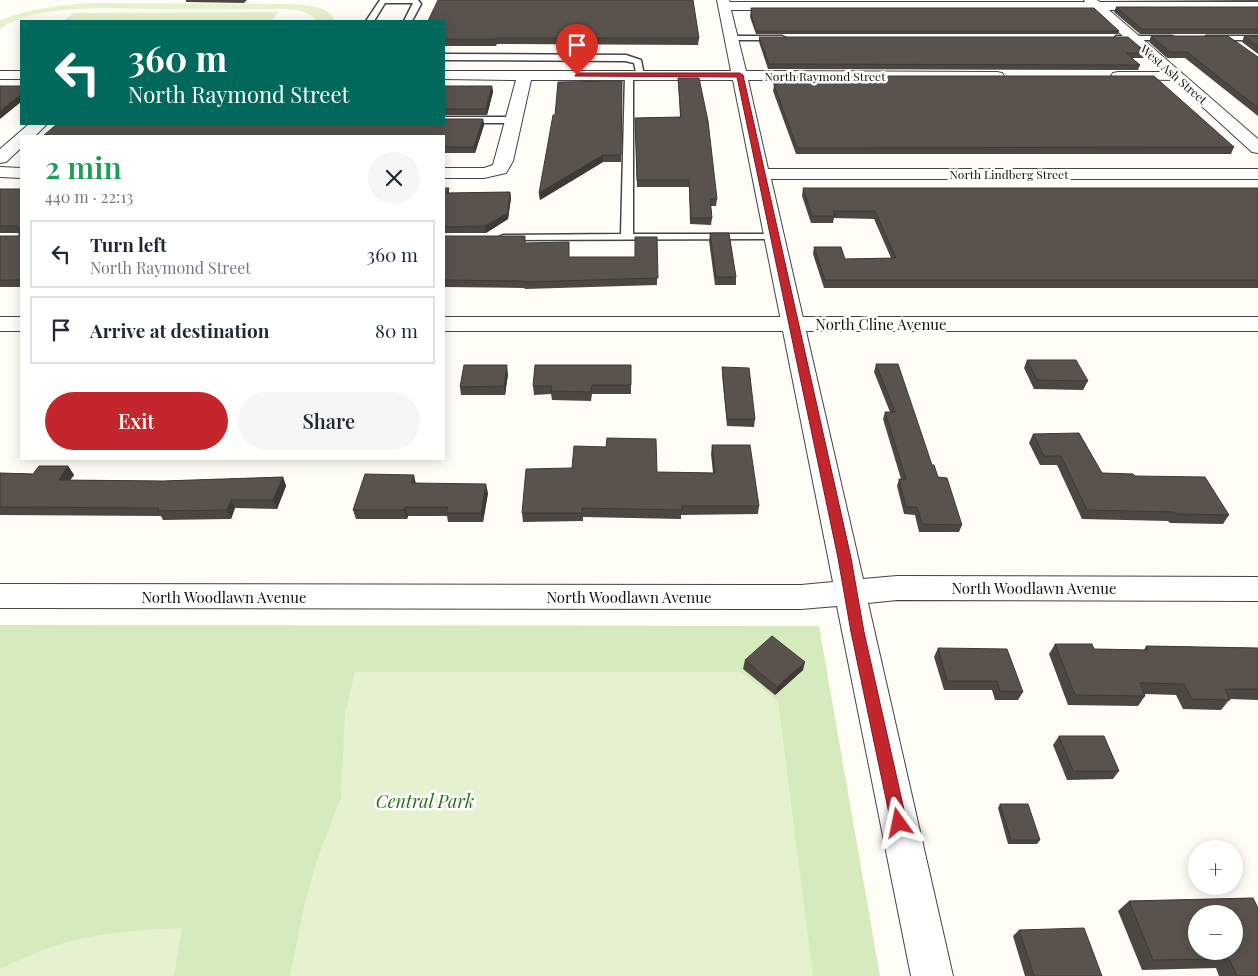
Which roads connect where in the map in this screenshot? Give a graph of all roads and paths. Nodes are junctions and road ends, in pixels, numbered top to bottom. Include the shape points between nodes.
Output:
1 (724, 3) edge
2 (1094, 3) edge
3 (1258, 6) edge
4 (371, 20) edge
5 (409, 20) edge
6 (732, 38) junction
7 (790, 38) edge
8 (1114, 38) edge
9 (1133, 38) junction
10 (1182, 38) edge
11 (1200, 38) edge
12 (1228, 38) junction
13 (1258, 38) edge
14 (1243, 49) edge
15 (445, 57) edge
16 (0, 75) edge
17 (20, 75) edge
18 (445, 75) edge
19 (525, 75) junction
20 (635, 75) junction
21 (740, 75) junction
22 (1008, 76) edge
23 (1107, 76) edge
24 (1176, 76) junction
25 (445, 120) edge
26 (514, 120) junction
27 (38, 125) edge
28 (26, 135) edge
29 (20, 140) edge
30 (1258, 148) edge
31 (0, 158) edge
32 (0, 172) edge
33 (20, 173) edge
34 (445, 173) edge
35 (760, 174) junction
36 (1258, 174) edge
37 (774, 237) junction
38 (492, 238) edge
39 (627, 238) junction
40 (0, 324) edge
41 (20, 324) edge
42 (445, 324) edge
43 (793, 324) junction
44 (1258, 324) edge
45 (1258, 589) edge
46 (850, 593) junction
47 (0, 596) edge
48 (932, 976) edge

1 - 2 street
1 - 6 street
2 - 3 street
2 - 9 street, West Ash Street
4 - 5 lane via 384,1 415,1 417,4
6 - 7 lane
6 - 21 street
8 - 9 lane
9 - 10 lane
9 - 24 street, West Ash Street
11 - 12 lane
12 - 13 lane
12 - 14 lane
15 - 20 lane via 626,58 638,62
16 - 17 street
18 - 19 street, North Raymond Street
19 - 20 street, North Raymond Street
19 - 26 street
20 - 21 street, North Raymond Street
20 - 39 lane
21 - 22 street, North Raymond Street
21 - 35 street
23 - 24 street
24 - 30 street, West Ash Street
25 - 26 lane
26 - 34 street via 500,169 484,173
27 - 28 street
29 - 31 street
32 - 33 street
35 - 36 street, North Lindberg Street
35 - 37 street
37 - 39 lane
37 - 43 street
38 - 39 lane
40 - 41 street
42 - 43 street, North Cline Avenue
43 - 44 street, North Cline Avenue
43 - 46 street
45 - 46 street, North Woodlawn Avenue via 897,588
46 - 47 street, North Woodlawn Avenue via 801,597
46 - 48 street

